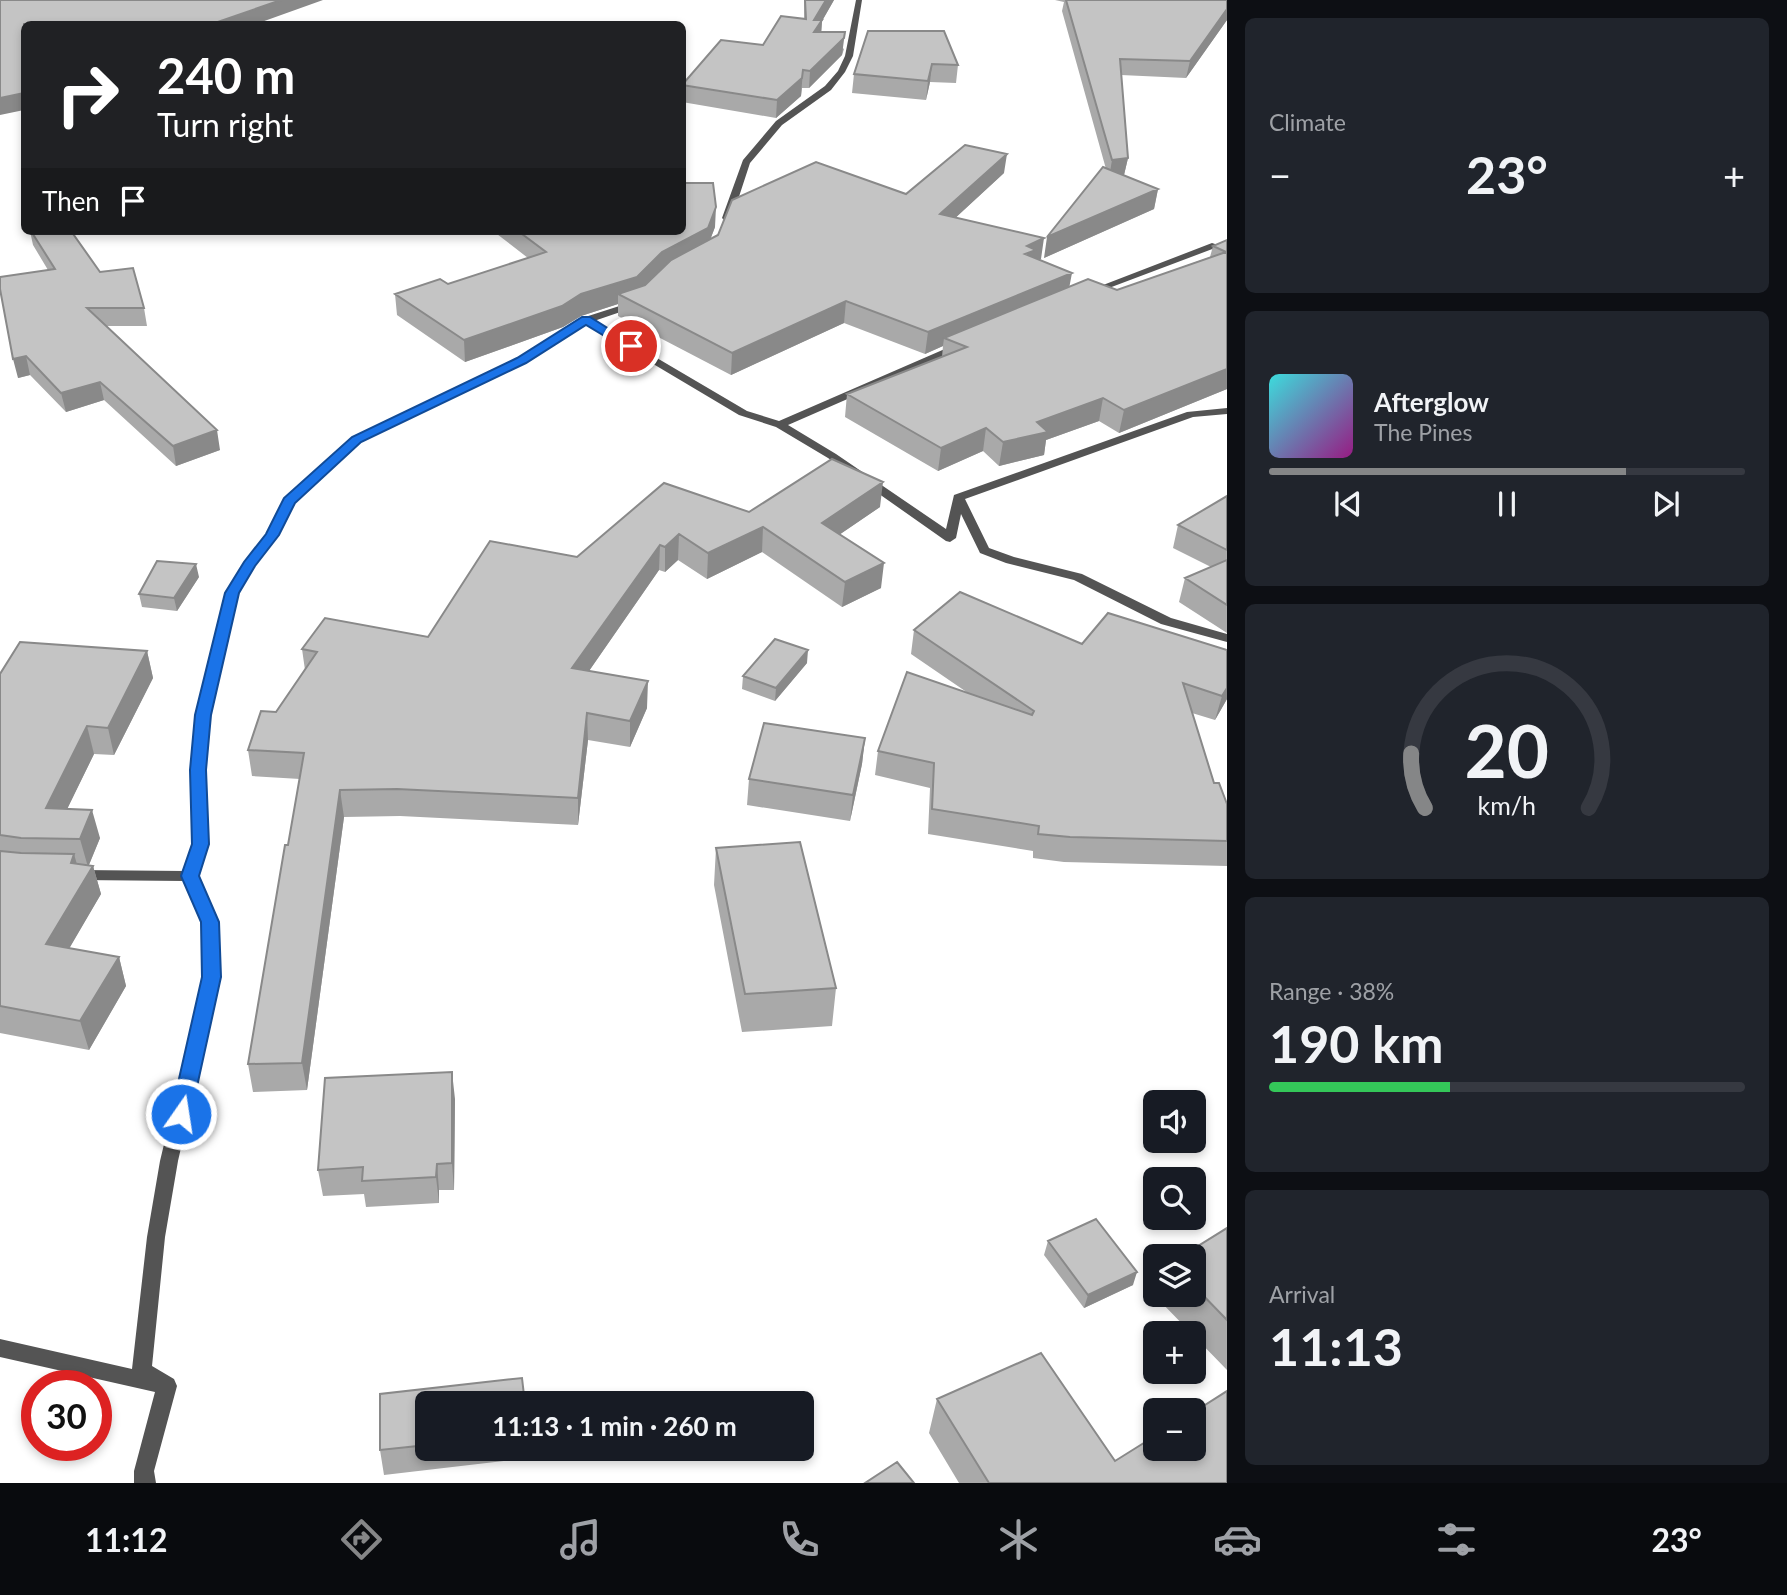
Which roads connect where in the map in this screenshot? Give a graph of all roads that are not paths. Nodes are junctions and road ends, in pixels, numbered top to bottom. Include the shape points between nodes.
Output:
1 (859, 0) edge
2 (724, 225) edge
3 (1212, 246) edge
4 (1085, 294) edge
5 (647, 296) edge
6 (586, 320) junction
7 (971, 341) edge
8 (1227, 411) edge
9 (780, 425) junction
10 (958, 497) junction
11 (1227, 638) edge
12 (69, 875) edge
13 (190, 876) junction
14 (0, 1348) edge
15 (167, 1386) junction
16 (145, 1483) edge

1 - 2 street via 849,56 841,72 828,88 779,123 746,162
3 - 4 street
5 - 6 street
6 - 9 street via 743,413
6 - 13 street via 522,360 357,439 289,501 273,535 232,593 223,624 203,715 198,770 201,844
7 - 9 street
8 - 10 street via 1191,414
9 - 10 street via 950,538
10 - 11 street via 984,550 1078,577 1166,621
12 - 13 street
13 - 15 street via 210,922 212,977 169,1161 153,1264 142,1370
14 - 15 street
15 - 16 street via 144,1471

